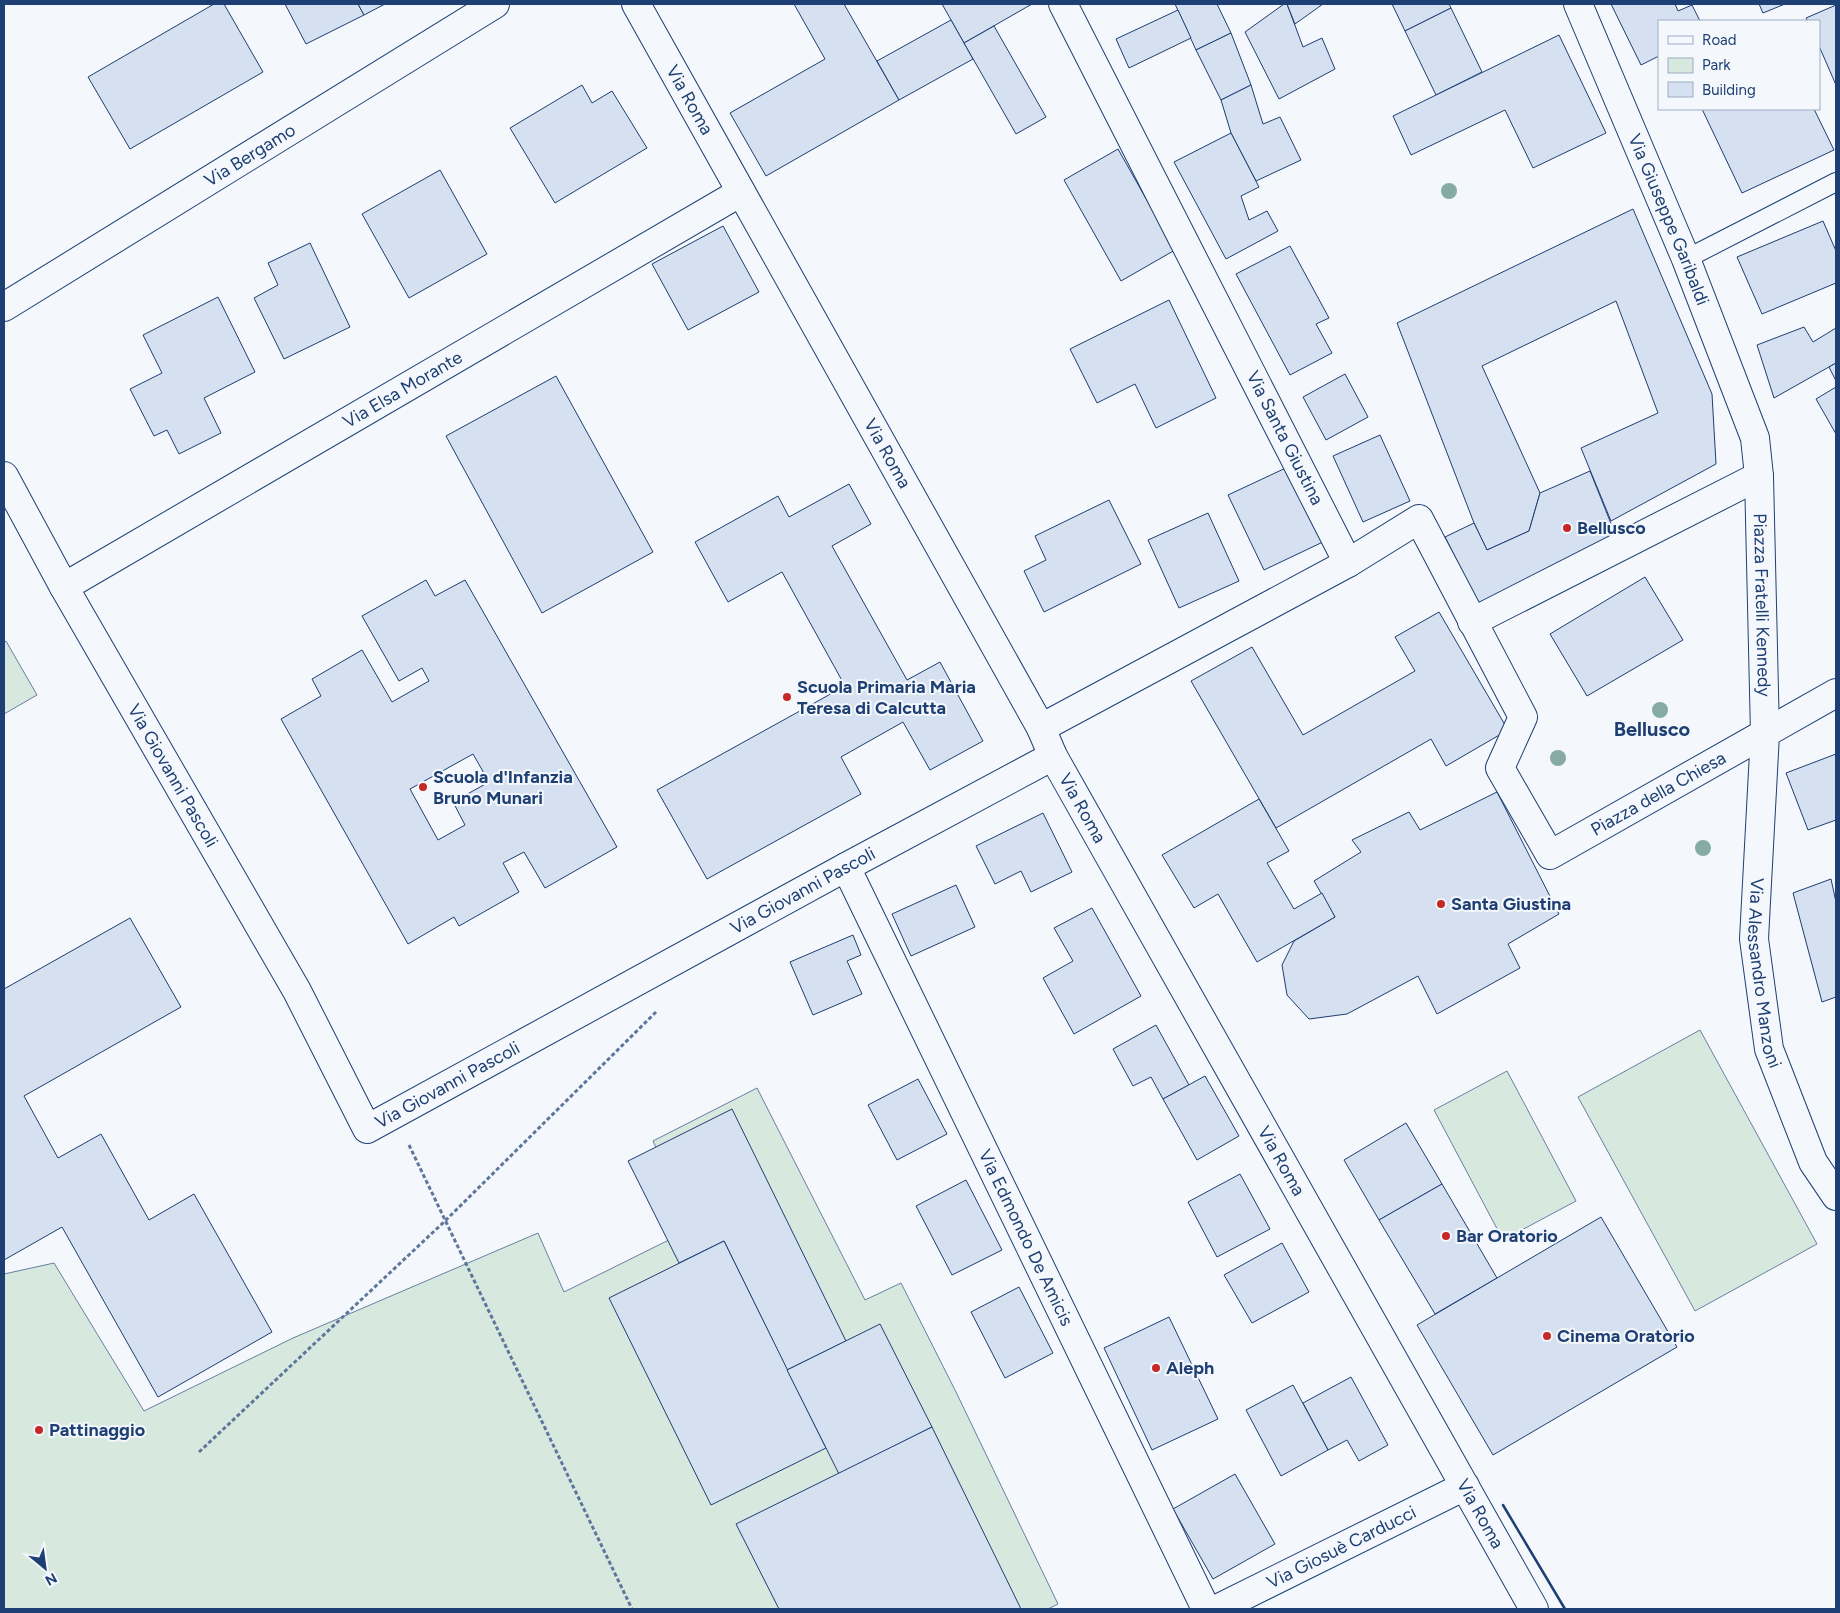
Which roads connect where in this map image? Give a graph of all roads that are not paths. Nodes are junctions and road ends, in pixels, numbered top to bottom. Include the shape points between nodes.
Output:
1 (494, 4) edge
2 (636, 4) edge
3 (1063, 4) edge
4 (1578, 4) edge
5 (1836, 182) edge
6 (741, 192) junction
7 (1686, 259) junction
8 (4, 307) edge
9 (1755, 438) joint
10 (4, 476) edge
11 (1759, 476) junction
12 (1348, 563) junction
13 (64, 587) junction
14 (1472, 622) junction
15 (1836, 693) edge
16 (1041, 728) junction
17 (1765, 734) junction
18 (1053, 756) junction
19 (846, 867) junction
20 (1836, 1196) edge
21 (1465, 1486) junction
22 (1206, 1609) edge
23 (1217, 1609) edge
24 (1534, 1609) edge

1 - 8 street, Via Bergamo
2 - 6 street, Via Roma
3 - 12 street, Via Santa Giustina
4 - 7 street, Via Giuseppe Garibaldi
5 - 7 lane
6 - 13 street, Via Elsa Morante
6 - 16 street, Via Roma
7 - 9 street, Via Giuseppe Garibaldi
9 - 11 street, Piazza Fratelli Kennedy
10 - 13 street, Via Giovanni Pascoli
11 - 14 street
11 - 17 street, Piazza Fratelli Kennedy
12 - 14 street via 1419,519
12 - 16 street
13 - 19 street, Via Giovanni Pascoli via 297,991 367,1129
14 - 17 street, Piazza della Chiesa via 1523,717 1500,768 1550,855
15 - 17 street, Piazza della Chiesa
16 - 18 street, Via Roma
17 - 20 street, Via Alessandro Manzoni via 1754,938 1769,1049 1813,1162
18 - 19 street, Via Giovanni Pascoli
18 - 21 street, Via Roma
19 - 22 street, Via Edmondo De Amicis
21 - 23 street, Via Giosuè Carducci
21 - 24 street, Via Roma

